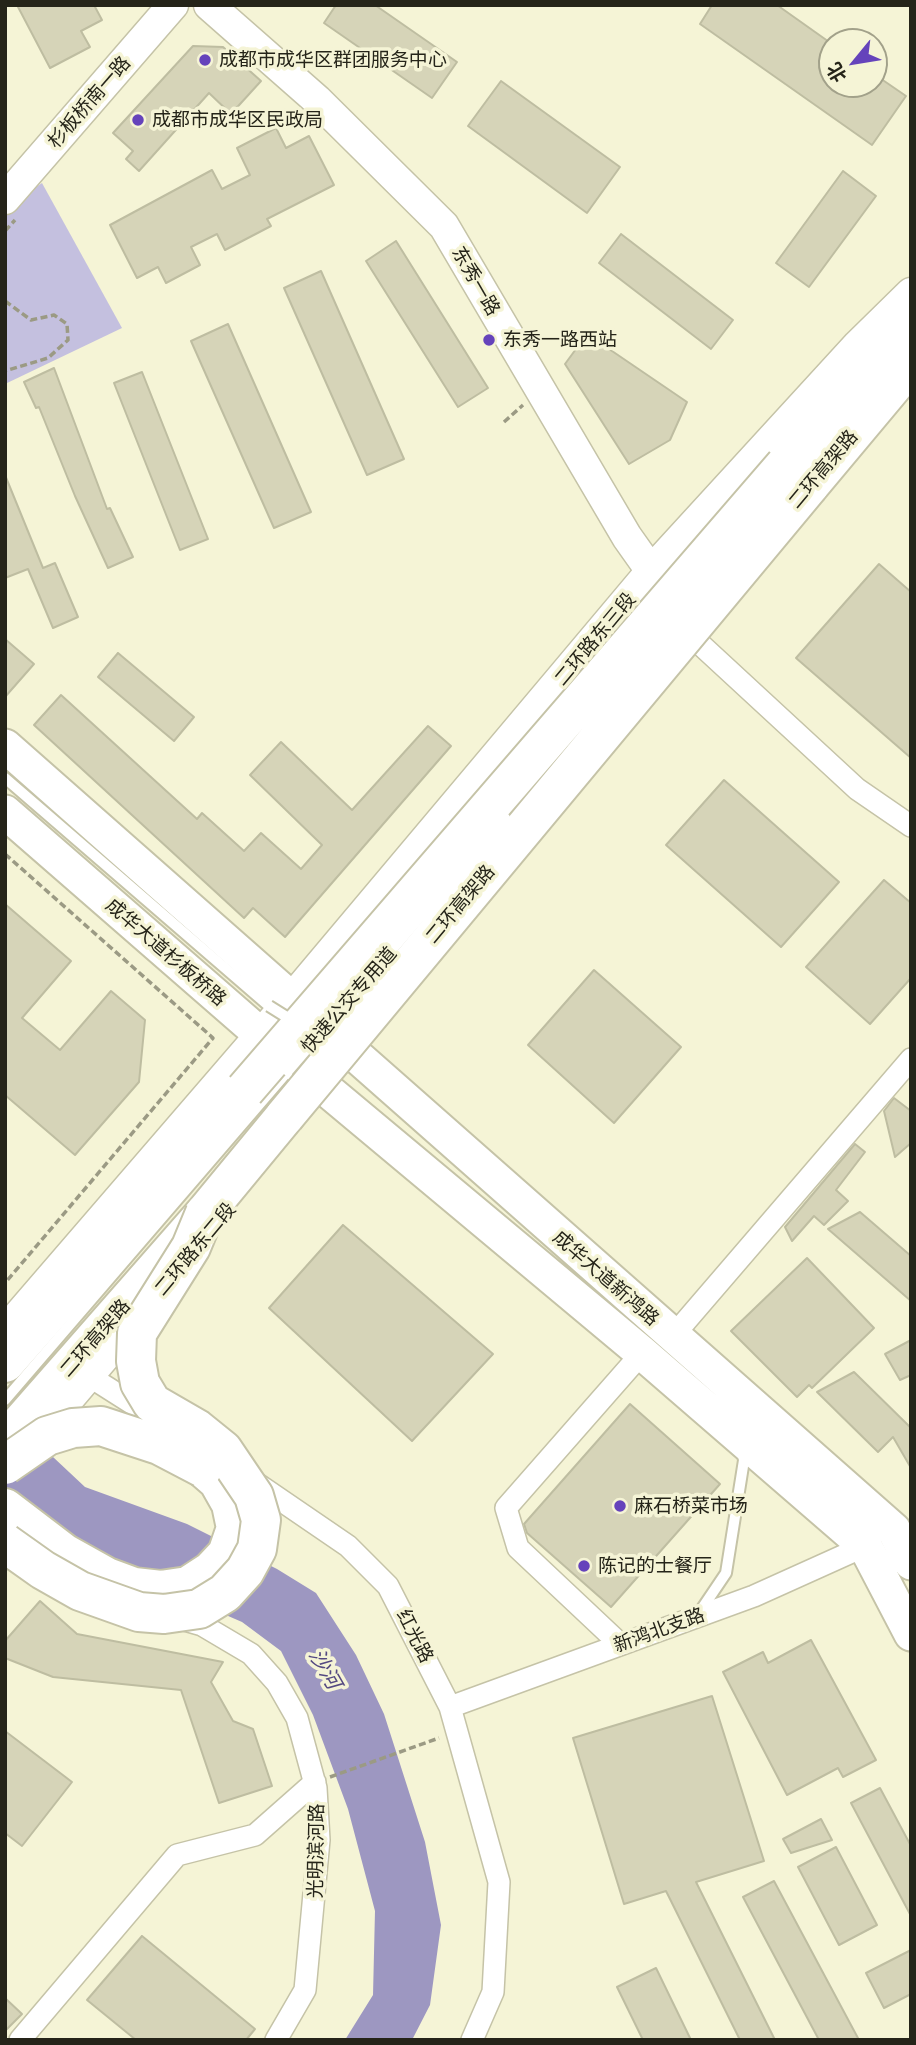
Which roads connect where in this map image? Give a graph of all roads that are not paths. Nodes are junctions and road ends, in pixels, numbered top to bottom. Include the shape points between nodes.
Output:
1 (173, 5) edge
2 (209, 5) edge
3 (5, 199) edge
4 (911, 293) edge
5 (911, 326) edge
6 (911, 364) edge
7 (911, 394) edge
8 (797, 476) junction
9 (742, 533) dead end
10 (740, 550) dead end
11 (652, 570) junction
12 (700, 644) junction
13 (5, 746) edge
14 (5, 778) edge
15 (513, 809) dead end
16 (5, 811) edge
17 (911, 825) edge
18 (341, 1009) junction
19 (274, 1012) junction
20 (356, 1058) junction
21 (911, 1059) edge
22 (288, 1071) junction
23 (329, 1089) junction
24 (205, 1213) junction
25 (97, 1257) junction
26 (5, 1331) edge
27 (673, 1336) junction
28 (5, 1338) edge
29 (642, 1353) junction
30 (5, 1363) edge
31 (89, 1376) junction
32 (5, 1400) edge
33 (738, 1437) junction
34 (5, 1441) edge
35 (5, 1465) edge
36 (5, 1472) edge
37 (5, 1508) edge
38 (902, 1525) edge
39 (5, 1535) edge
40 (5, 1543) edge
41 (865, 1546) junction
42 (911, 1563) edge
43 (697, 1617) junction
44 (911, 1634) edge
45 (620, 1644) junction
46 (450, 1707) junction
47 (315, 1782) junction
48 (20, 2040) edge
49 (276, 2040) edge
50 (472, 2040) edge

1 - 3 main road, 杉板桥南一路
2 - 11 main road, 东秀一路 via 317,100 444,226 627,537
4 - 11 main road, 二环路东三段
5 - 8 highway, 二环高架路 via 879,357
6 - 8 highway, 二环高架路
7 - 12 main road
8 - 9 lane, bridge
8 - 10 lane, bridge
8 - 24 highway, 二环高架路, bridge
8 - 25 highway, 二环高架路, bridge
11 - 12 main road, 东秀一路
11 - 19 main road, 二环路东三段
12 - 17 street via 857,789
12 - 20 main road
13 - 19 main road, 成华大道杉板桥路
14 - 19 lane
15 - 18 lane, 快速公交专用道, bridge
16 - 19 main road, 成华大道杉板桥路
18 - 19 lane, bridge via 312,1019
18 - 22 lane, 快速公交专用道, bridge
19 - 20 main road, 成华大道新鸿路
19 - 22 lane, bridge via 291,1050
19 - 23 main road, 成华大道杉板桥路
19 - 26 main road
20 - 23 main road
20 - 27 main road, 成华大道新鸿路
21 - 27 street
22 - 32 lane, 快速公交专用道
23 - 29 main road, 成华大道新鸿路
23 - 31 main road, 二环路东二段
24 - 34 highway, 二环高架路
24 - 40 highway, bridge via 191,1247 137,1334 136,1361 140,1383 152,1403 223,1450 254,1496 261,1520 257,1549 245,1571 225,1593 199,1609 164,1615 139,1612 80,1591
25 - 28 highway
25 - 30 highway, 二环高架路
27 - 38 main road, 成华大道新鸿路
29 - 33 main road, 成华大道新鸿路
29 - 45 street via 506,1508 518,1548
31 - 36 main road, 二环路东二段, bridge
31 - 46 street, 红光路 via 306,1514 348,1546 388,1586
33 - 41 main road, 成华大道新鸿路
33 - 43 lane via 744,1460 726,1573
35 - 37 highway, bridge via 47,1436 73,1429 101,1426 132,1434 203,1468 218,1481 231,1504 236,1528 227,1554 211,1571 188,1586 161,1590 134,1587 88,1567
38 - 41 main road
38 - 42 main road, 成华大道新鸿路
39 - 47 street, 光明滨河路 via 46,1566 89,1589 202,1625 251,1654 277,1683 297,1718
41 - 43 street, 新鸿北支路
41 - 44 main road, 成华大道新鸿路
43 - 45 street, 新鸿北支路
45 - 46 street, 新鸿北支路
46 - 50 street, 红光路 via 499,1882 493,1992
47 - 48 street via 255,1835 177,1855
47 - 49 street, 光明滨河路 via 319,1840 305,1990

